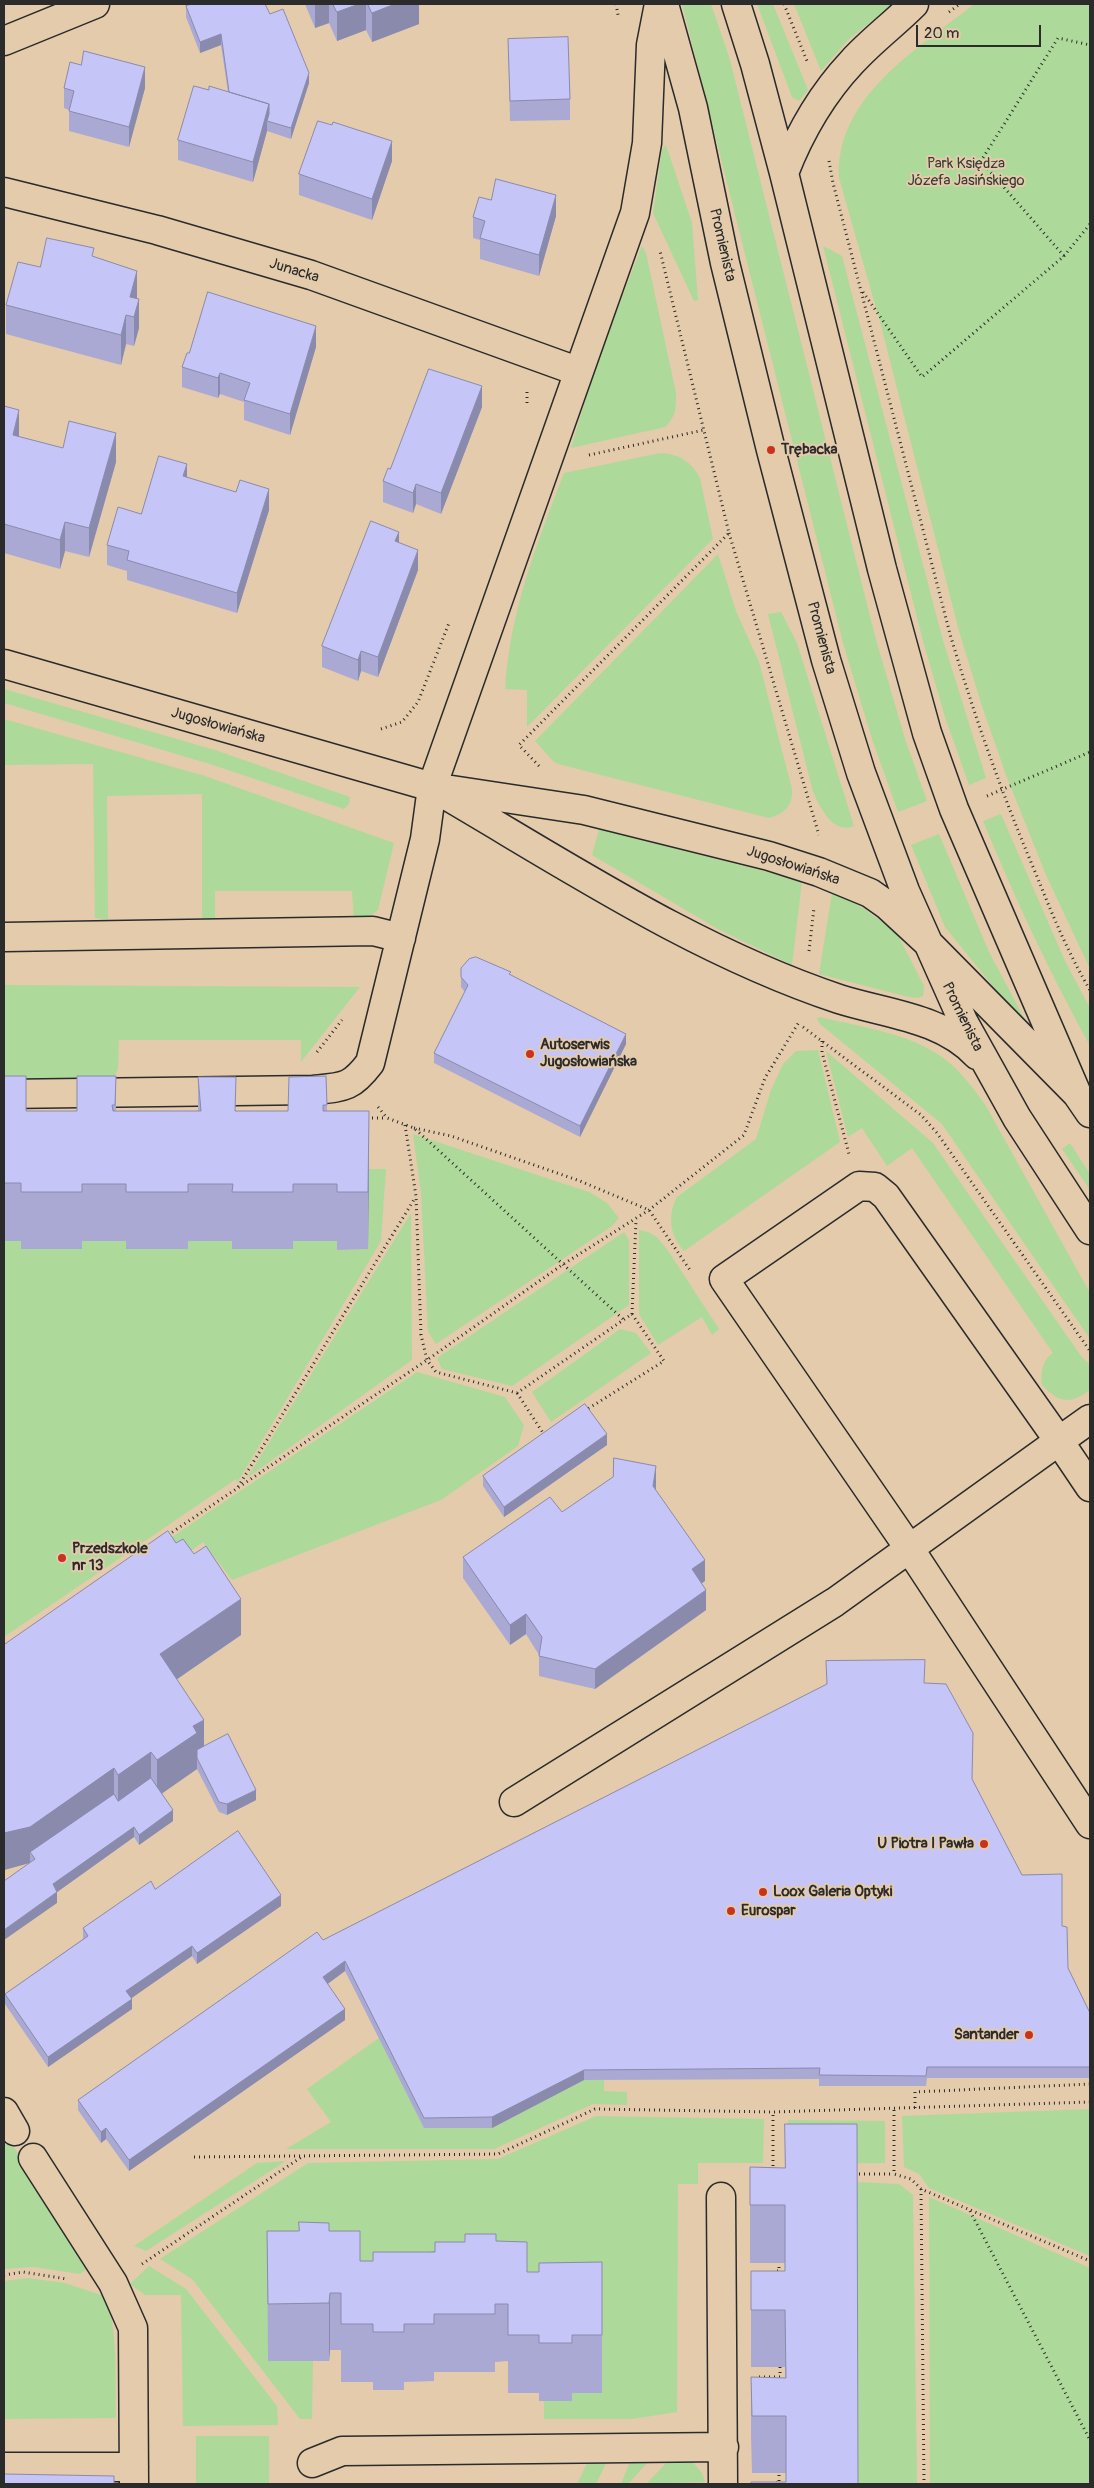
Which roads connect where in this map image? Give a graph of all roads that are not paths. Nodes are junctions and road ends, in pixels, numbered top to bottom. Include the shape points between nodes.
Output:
1 (95, 4) edge
2 (659, 4) edge
3 (664, 4) edge
4 (736, 4) edge
5 (914, 4) edge
6 (4, 41) edge
7 (784, 173) junction
8 (4, 192) edge
9 (578, 371) junction
10 (4, 664) edge
11 (432, 787) junction
12 (4, 937) edge
13 (401, 938) junction
14 (927, 942) junction
15 (992, 1075) junction
16 (4, 1094) edge
17 (1084, 1104) edge
18 (1090, 1230) edge
19 (1090, 1419) edge
20 (1059, 1440) junction
21 (1090, 1488) edge
22 (909, 1548) junction
23 (514, 1802) dead end
24 (1090, 1824) edge
25 (33, 2158) dead end
26 (721, 2197) dead end
27 (724, 2447) junction
28 (312, 2463) dead end
29 (4, 2468) edge
30 (134, 2475) edge
31 (724, 2484) edge

1 - 6 street
2 - 9 street via 651,45 647,143 635,213
3 - 14 street, Promienista via 693,108 725,263 826,660 860,773
4 - 7 street
5 - 7 street via 852,62 822,99 798,137
7 - 17 street via 882,569 927,733 954,809
8 - 9 street, Junacka via 157,230 312,275
9 - 11 street
10 - 11 street, Jugosłowiańska
11 - 13 street via 425,839
11 - 14 street, Jugosłowiańska via 584,810 769,856 870,893
11 - 15 street, Jugosłowiańska via 692,937 753,967 804,987 946,1031 976,1054
12 - 13 street via 373,931
13 - 16 street via 370,1063 356,1081 341,1087 300,1091
14 - 15 street, Promienista
14 - 17 street, Jugosłowiańska
15 - 18 street, Promienista
19 - 20 street
20 - 21 street
20 - 22 street
20 - 22 street via 886,1196 875,1187 859,1186 724,1279
22 - 23 street via 836,1602
22 - 24 street
25 - 30 street via 113,2283 133,2328
26 - 27 street
27 - 28 street via 342,2451
27 - 31 street
29 - 30 street

